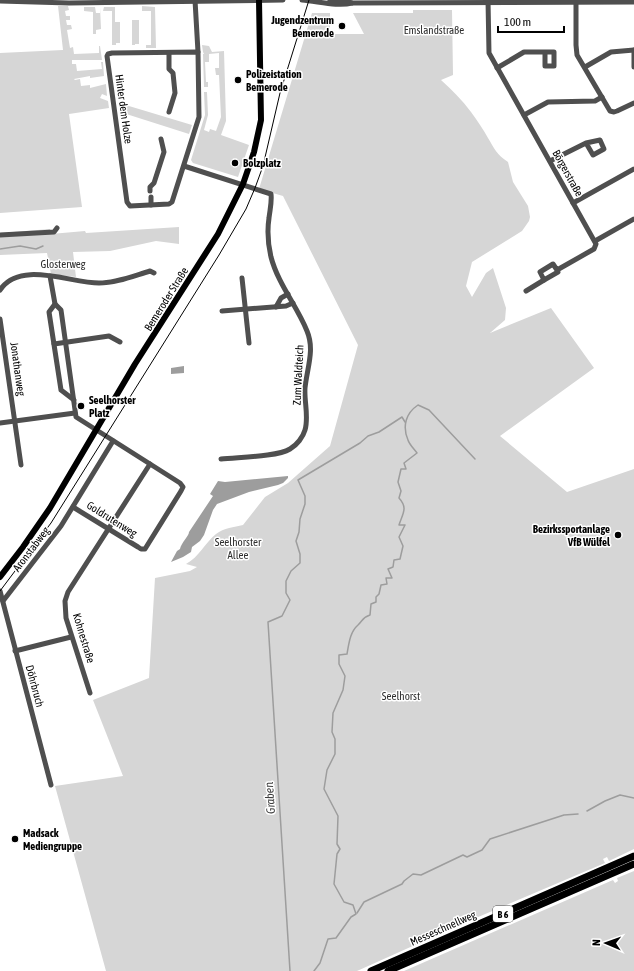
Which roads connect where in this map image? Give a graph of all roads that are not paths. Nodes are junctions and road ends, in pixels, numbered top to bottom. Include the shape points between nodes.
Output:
1 (259, 0) edge
2 (283, 0) edge
3 (302, 0) edge
4 (0, 1) edge
5 (13, 1) edge
6 (123, 1) edge
7 (196, 1) edge
8 (328, 1) edge
9 (488, 1) edge
10 (576, 1) edge
11 (634, 2) edge
12 (634, 50) edge
13 (198, 52) junction
14 (545, 52) dead end
15 (169, 53) junction
16 (585, 67) junction
17 (634, 67) edge
18 (497, 68) junction
19 (602, 97) junction
20 (634, 103) edge
21 (169, 112) dead end
22 (524, 115) junction
23 (161, 139) dead end
24 (586, 143) dead end
25 (550, 162) junction
26 (184, 166) junction
27 (634, 169) edge
28 (243, 184) junction
29 (150, 191) dead end
30 (150, 198) dead end
31 (573, 203) junction
32 (151, 205) junction
33 (634, 219) edge
34 (57, 228) dead end
35 (0, 235) edge
36 (595, 241) junction
37 (557, 270) junction
38 (154, 273) dead end
39 (50, 276) junction
40 (242, 278) dead end
41 (544, 280) junction
42 (0, 290) edge
43 (526, 291) dead end
44 (288, 294) junction
45 (293, 303) junction
46 (55, 304) junction
47 (276, 306) junction
48 (222, 310) dead end
49 (245, 310) junction
50 (0, 319) edge
51 (66, 342) junction
52 (120, 342) dead end
53 (249, 343) dead end
54 (54, 344) junction
55 (74, 400) junction
56 (75, 413) junction
57 (15, 421) junction
58 (0, 423) edge
59 (96, 430) junction
60 (113, 441) junction
61 (221, 459) dead end
62 (150, 464) junction
63 (21, 465) dead end
64 (72, 507) junction
65 (109, 529) junction
66 (0, 577) edge
67 (0, 591) edge
68 (3, 601) junction
69 (71, 636) junction
70 (15, 651) junction
71 (90, 693) dead end
72 (51, 785) dead end
73 (634, 856) edge
74 (634, 864) edge
75 (371, 971) edge
76 (388, 971) edge

1 - 2 street
1 - 7 street
1 - 28 main road, Bemeroder Straße via 260,124
3 - 8 street
4 - 5 street
5 - 6 street
6 - 7 street
7 - 13 street, Hinter dem Holze
8 - 9 street via 334,5
9 - 10 street
9 - 18 street, Börgerstraße via 488,53
10 - 11 street
10 - 16 street via 577,55
12 - 16 street via 611,52
12 - 17 street
13 - 15 street, Hinter dem Holze
13 - 26 street, Hinter dem Holze via 199,117
14 - 18 street via 524,52
15 - 21 street via 169,69 173,73 175,93
15 - 32 street, Hinter dem Holze via 111,53 106,57 127,204
16 - 19 street
18 - 22 street, Börgerstraße
19 - 20 street via 610,111 614,112
19 - 22 street via 595,101 548,102
22 - 25 street, Börgerstraße
23 - 29 street via 164,152
24 - 25 street
25 - 31 street, Börgerstraße
26 - 28 street
26 - 32 street, Hinter dem Holze via 172,203
27 - 31 street
28 - 44 street, Zum Waldteich via 271,194 268,227 270,248 275,267
28 - 59 main road, Bemeroder Straße via 218,234
30 - 32 street
31 - 36 street, Börgerstraße
33 - 36 street
34 - 35 street via 54,232
36 - 37 street via 594,249
37 - 41 street via 558,272
37 - 41 street via 553,264 540,272
38 - 39 street via 150,271 112,282 98,283
39 - 42 street via 22,276 12,279
39 - 46 street
40 - 49 street
41 - 43 street
44 - 45 street, Zum Waldteich
44 - 47 street via 281,298
45 - 47 street
45 - 61 street, Zum Waldteich via 308,332 311,344 305,392 306,422 302,437 285,452
46 - 51 street via 61,310
46 - 54 street via 49,312
47 - 49 street
48 - 49 street
49 - 53 street
50 - 57 street, Jonathanweg
51 - 52 street via 109,336
51 - 54 street
51 - 55 street
54 - 55 street via 61,390
55 - 56 street
56 - 57 street
56 - 59 street via 76,417
57 - 58 street
57 - 63 street, Jonathanweg
59 - 60 street
59 - 66 main road, Bemeroder Straße via 50,508
60 - 62 street
60 - 64 street, Goldrutenweg
62 - 65 street, Kohnestraße
62 - 65 street, Goldrutenweg via 180,483 182,491 145,548 141,549
64 - 65 street, Goldrutenweg
64 - 68 street, Aronstabweg via 43,551
65 - 69 street, Kohnestraße via 64,600
67 - 68 street, Döhrbruch
68 - 70 street, Döhrbruch
69 - 70 street
69 - 71 street, Kohnestraße
70 - 72 street, Döhrbruch
73 - 75 highway, Messeschnellweg / B 6
74 - 76 highway, Messeschnellweg / B 6

